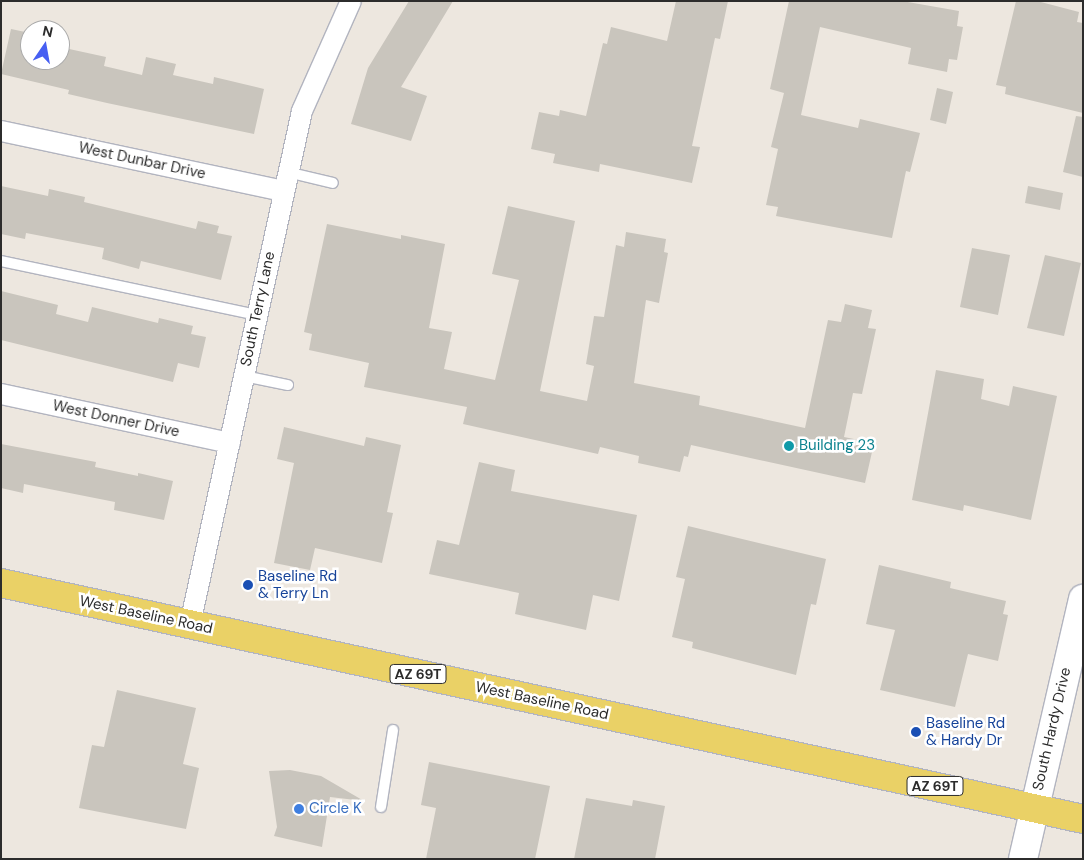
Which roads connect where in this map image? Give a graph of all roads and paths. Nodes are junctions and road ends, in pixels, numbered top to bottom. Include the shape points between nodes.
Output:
1 (351, 1) edge
2 (1, 131) edge
3 (285, 181) junction
4 (333, 183) dead end
5 (1, 261) edge
6 (257, 315) junction
7 (244, 376) junction
8 (288, 385) dead end
9 (1, 394) edge
10 (230, 443) junction
11 (1, 583) edge
12 (1083, 599) edge
13 (190, 624) junction
14 (393, 730) dead end
15 (381, 807) dead end
16 (1034, 808) junction
17 (1083, 819) edge
18 (1023, 859) edge

1 - 3 street, South Terry Lane via 314,81
2 - 3 street, West Dunbar Drive
3 - 4 lane
3 - 6 street, South Terry Lane
5 - 6 lane
6 - 7 street, South Terry Lane
7 - 8 lane
7 - 10 street, South Terry Lane
9 - 10 street, West Donner Drive
10 - 13 street, South Terry Lane
11 - 13 main road, West Baseline Road / AZ 69T
12 - 16 street, South Hardy Drive
13 - 16 main road, West Baseline Road / AZ 69T
14 - 15 lane
16 - 17 main road, West Baseline Road / AZ 69T
16 - 18 street, South Hardy Drive

